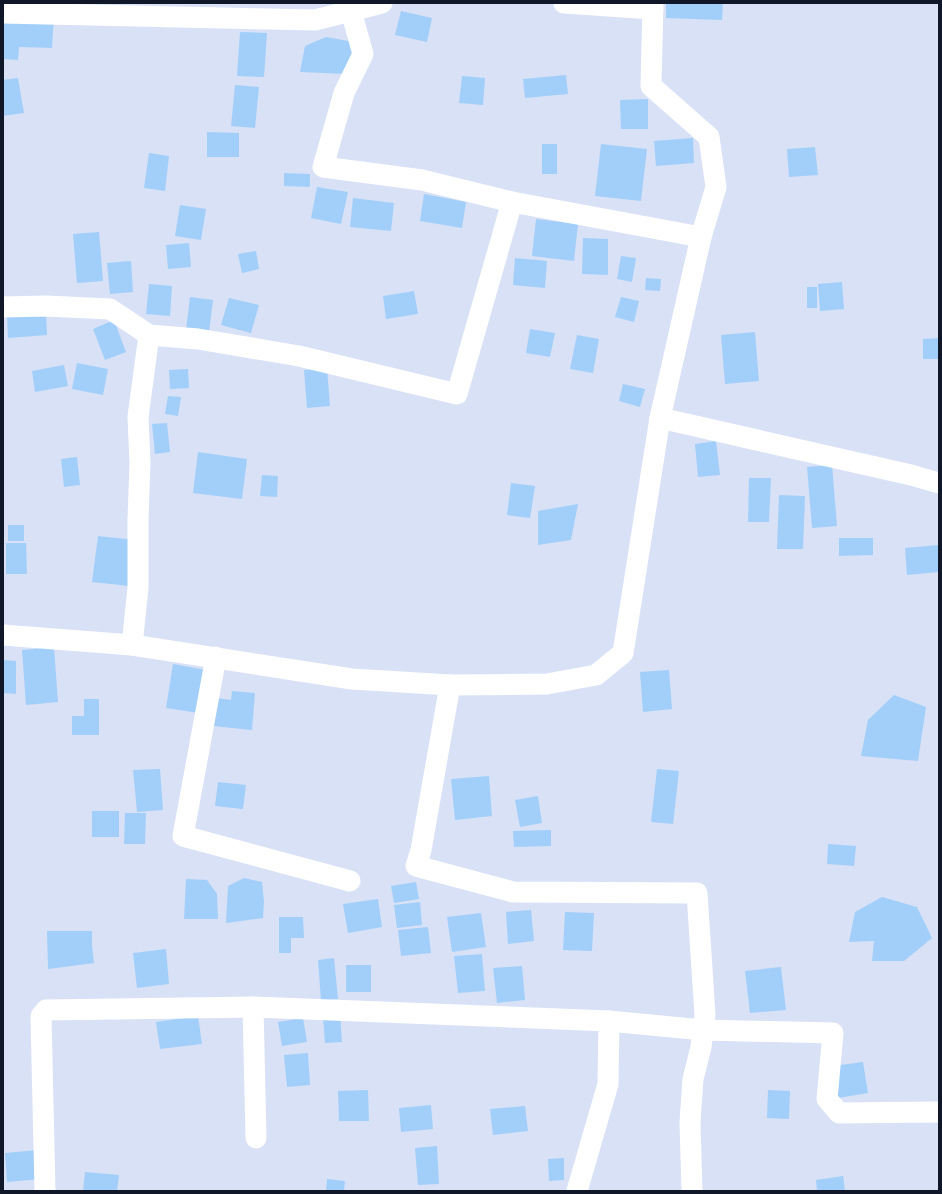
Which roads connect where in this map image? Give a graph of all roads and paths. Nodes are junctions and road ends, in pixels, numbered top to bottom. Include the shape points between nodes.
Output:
1 (382, 3) edge
2 (564, 3) edge
3 (653, 6) edge
4 (351, 11) junction
5 (3, 13) edge
6 (512, 202) junction
7 (701, 237) junction
8 (3, 307) edge
9 (149, 335) junction
10 (660, 418) junction
11 (939, 483) edge
12 (3, 635) edge
13 (132, 645) junction
14 (216, 657) junction
15 (450, 685) junction
16 (350, 881) dead end
17 (253, 1008) junction
18 (609, 1021) junction
19 (703, 1030) junction
20 (939, 1112) edge
21 (256, 1138) dead end
22 (45, 1191) edge
23 (577, 1191) edge
24 (692, 1191) edge

1 - 4 street
2 - 3 street
3 - 7 street via 651,86 708,137 716,188
4 - 5 street via 315,20
4 - 6 street via 363,54 344,93 323,167 422,180
6 - 7 street
6 - 9 street via 457,394 299,356 198,339
7 - 10 street
8 - 9 street via 110,309
9 - 13 street via 138,417 138,588
10 - 11 street
10 - 15 street via 623,654 596,674 546,684
12 - 13 street
13 - 14 street
14 - 15 street via 352,678
14 - 16 street via 183,836
15 - 19 street via 416,866 513,892 697,893 705,1015
17 - 18 street
17 - 21 street
17 - 22 street via 46,1010 41,1016
18 - 19 street
18 - 23 street via 608,1084
19 - 20 street via 833,1033 827,1099 839,1113
19 - 24 street via 693,1079 690,1122

